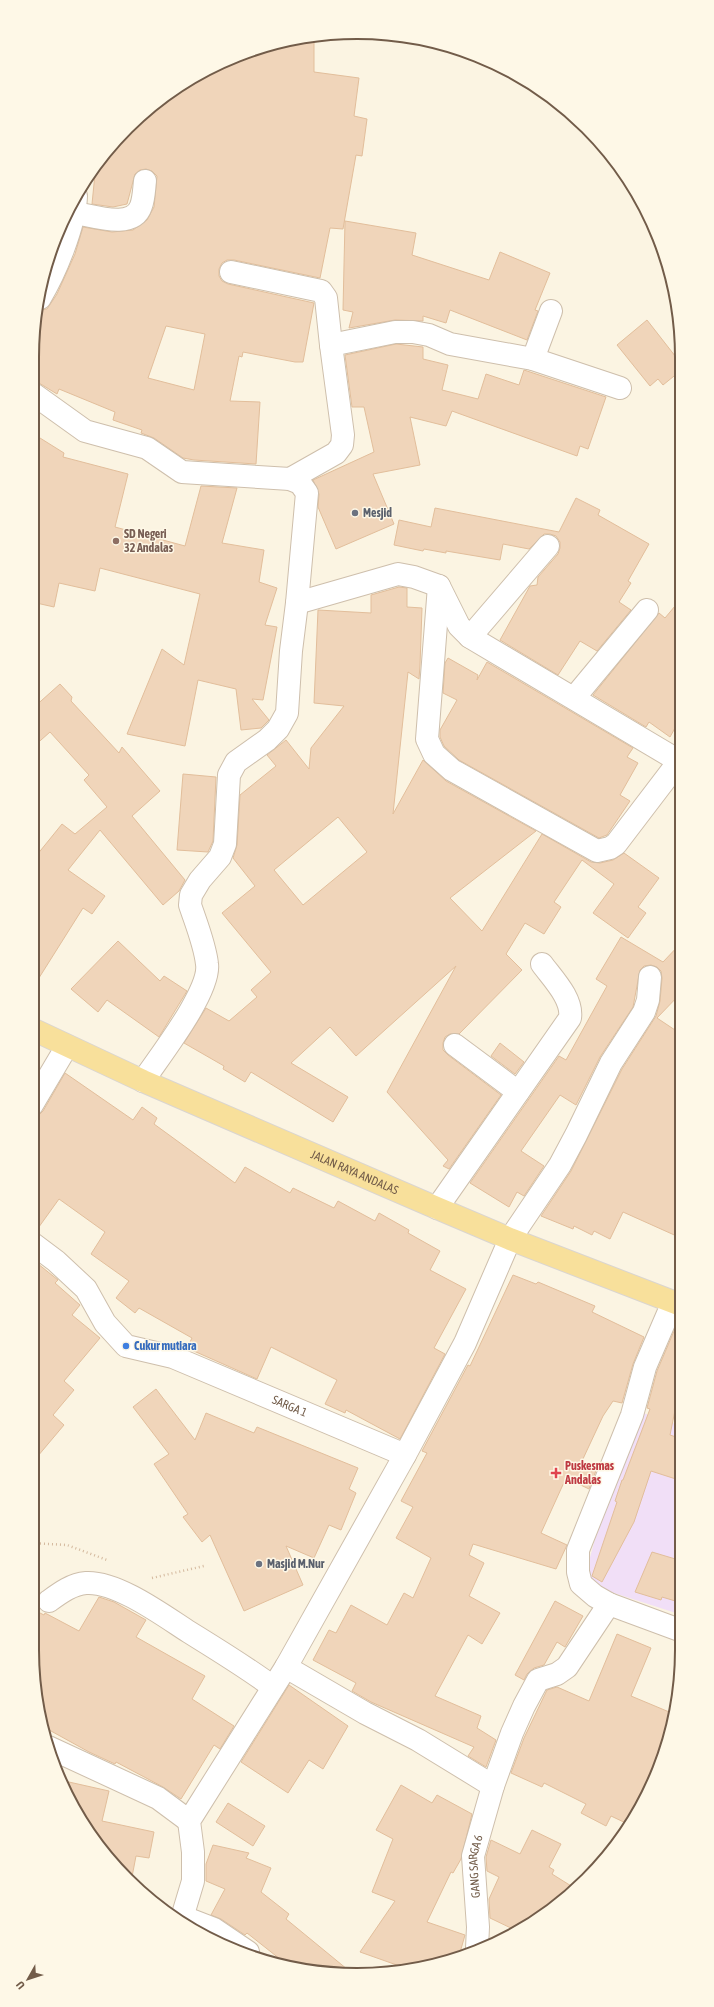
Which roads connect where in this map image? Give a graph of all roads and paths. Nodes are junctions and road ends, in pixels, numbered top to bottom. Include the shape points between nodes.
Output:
1 (145, 181) dead end
2 (78, 206) edge
3 (73, 215) edge
4 (232, 272) dead end
5 (47, 286) edge
6 (551, 311) dead end
7 (331, 345) junction
8 (533, 359) junction
9 (620, 388) dead end
10 (39, 398) edge
11 (290, 478) junction
12 (548, 546) dead end
13 (439, 586) junction
14 (297, 603) junction
15 (647, 610) dead end
16 (470, 638) junction
17 (574, 698) junction
18 (675, 757) edge
19 (675, 767) edge
20 (542, 964) dead end
21 (650, 977) dead end
22 (39, 1032) edge
23 (456, 1045) dead end
24 (67, 1046) junction
25 (143, 1081) junction
26 (518, 1092) junction
27 (39, 1093) edge
28 (437, 1208) junction
29 (510, 1239) junction
30 (39, 1248) edge
31 (675, 1302) edge
32 (675, 1307) edge
33 (405, 1455) junction
34 (204, 1566) dead end
35 (152, 1578) dead end
36 (49, 1601) dead end
37 (609, 1604) junction
38 (675, 1628) edge
39 (286, 1667) junction
40 (273, 1687) junction
41 (56, 1751) edge
42 (493, 1786) junction
43 (189, 1821) junction
44 (183, 1916) edge
45 (195, 1923) edge
46 (237, 1945) edge
47 (477, 1945) edge

1 - 2 street via 141,207 133,218 122,221
3 - 5 street
4 - 7 street via 321,291 326,298
6 - 8 street
7 - 8 street via 395,332 413,332 450,344
7 - 11 street via 343,434 342,445 336,453
8 - 9 street
10 - 11 street via 85,431 147,448 182,472
11 - 14 street via 304,488 307,498
12 - 16 street
13 - 14 street via 398,574
13 - 16 street via 459,626
13 - 19 street via 428,738 434,754 452,770 597,851 616,844
14 - 25 street via 290,651 286,714 267,740 236,762 229,775 225,844 220,857 200,880 192,895 190,905 208,965 204,982 196,1000
15 - 17 street
16 - 17 street
17 - 18 street
20 - 26 street via 568,1001 570,1018
21 - 29 street via 644,1012 611,1063 560,1165
22 - 24 main road, JALAN RAYA ANDALAS
23 - 26 street
24 - 25 main road, JALAN RAYA ANDALAS
24 - 27 street
25 - 28 main road, JALAN RAYA ANDALAS
26 - 28 street
28 - 29 main road, JALAN RAYA ANDALAS
29 - 31 main road, JALAN RAYA ANDALAS
29 - 33 street via 465,1343
30 - 33 street, SARGA 1 via 86,1289 109,1329 126,1346 173,1357
32 - 37 street via 645,1367 632,1415 578,1550 581,1584
33 - 39 street
34 - 35 path
36 - 40 street via 70,1587 87,1583 108,1586 142,1602 249,1669
37 - 38 street
37 - 42 street, GANG SARGA 6 via 567,1667 557,1674 538,1680 524,1706
39 - 40 street
39 - 42 street via 365,1713 418,1740
40 - 43 street
41 - 43 street via 158,1798
42 - 47 street, GANG SARGA 6 via 474,1856
43 - 44 street via 193,1881
45 - 46 street via 214,1929

